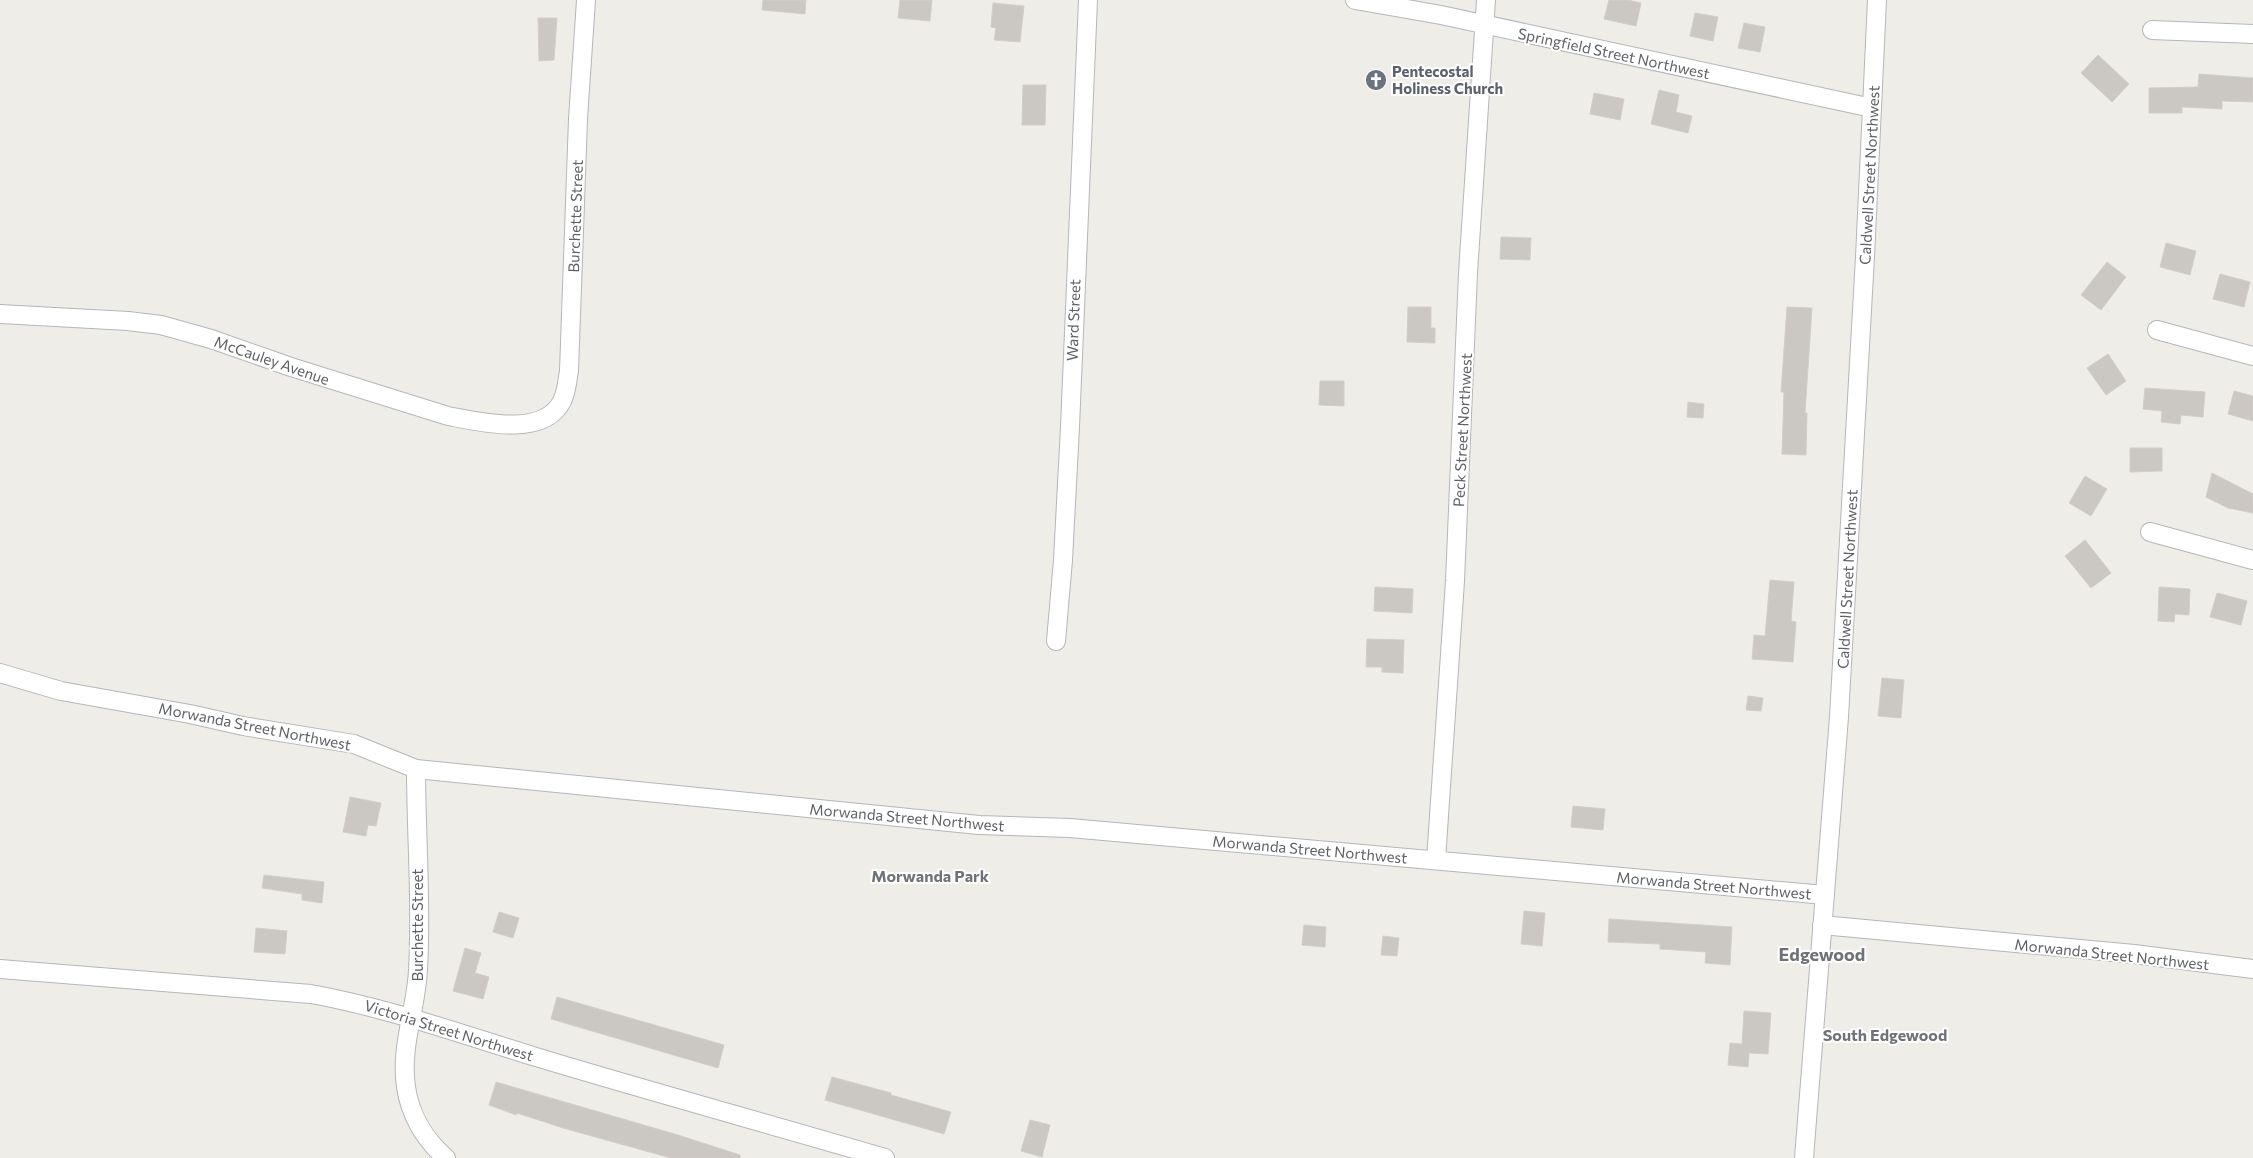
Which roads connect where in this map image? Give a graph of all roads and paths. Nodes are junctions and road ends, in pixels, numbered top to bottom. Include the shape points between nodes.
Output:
1 (586, 0) edge
2 (1088, 0) edge
3 (1355, 0) edge
4 (1486, 0) edge
5 (1877, 0) edge
6 (1485, 24) junction
7 (2152, 30) dead end
8 (2253, 34) edge
9 (1872, 108) junction
10 (0, 314) edge
11 (2157, 330) dead end
12 (2253, 356) edge
13 (539, 420) joint
14 (2150, 532) dead end
15 (2253, 560) edge
16 (1056, 640) dead end
17 (0, 674) edge
18 (416, 769) junction
19 (1436, 860) junction
20 (1824, 895) junction
21 (1822, 924) junction
22 (0, 969) edge
23 (2253, 969) edge
24 (412, 1017) junction
25 (446, 1158) edge
26 (885, 1158) edge
27 (1804, 1158) edge

1 - 13 street, Burchette Street via 578,119 569,371 561,402 556,410
2 - 16 street, Ward Street via 1069,446
3 - 6 street, Springfield Street Northwest
4 - 6 street, Peck Street Northwest
5 - 9 street, Caldwell Street Northwest
6 - 9 street, Springfield Street Northwest
6 - 19 street, Peck Street Northwest via 1468,273 1455,581
7 - 8 street
9 - 20 street, Caldwell Street Northwest via 1840,707
10 - 13 street, McCauley Avenue via 162,325 448,416 519,425
11 - 12 street
14 - 15 street
17 - 18 street, Morwanda Street Northwest via 61,691 354,744
18 - 19 street, Morwanda Street Northwest via 979,825 1070,828
18 - 24 street, Burchette Street via 420,941
19 - 20 street, Morwanda Street Northwest
20 - 21 street, Caldwell Street Northwest
21 - 23 street, Morwanda Street Northwest via 2134,954
21 - 27 street, Caldwell Street Northwest
22 - 24 street, Victoria Street Northwest via 311,994
24 - 25 street, Burchette Street via 406,1041 406,1088 413,1114 423,1132
24 - 26 street, Victoria Street Northwest via 536,1057

